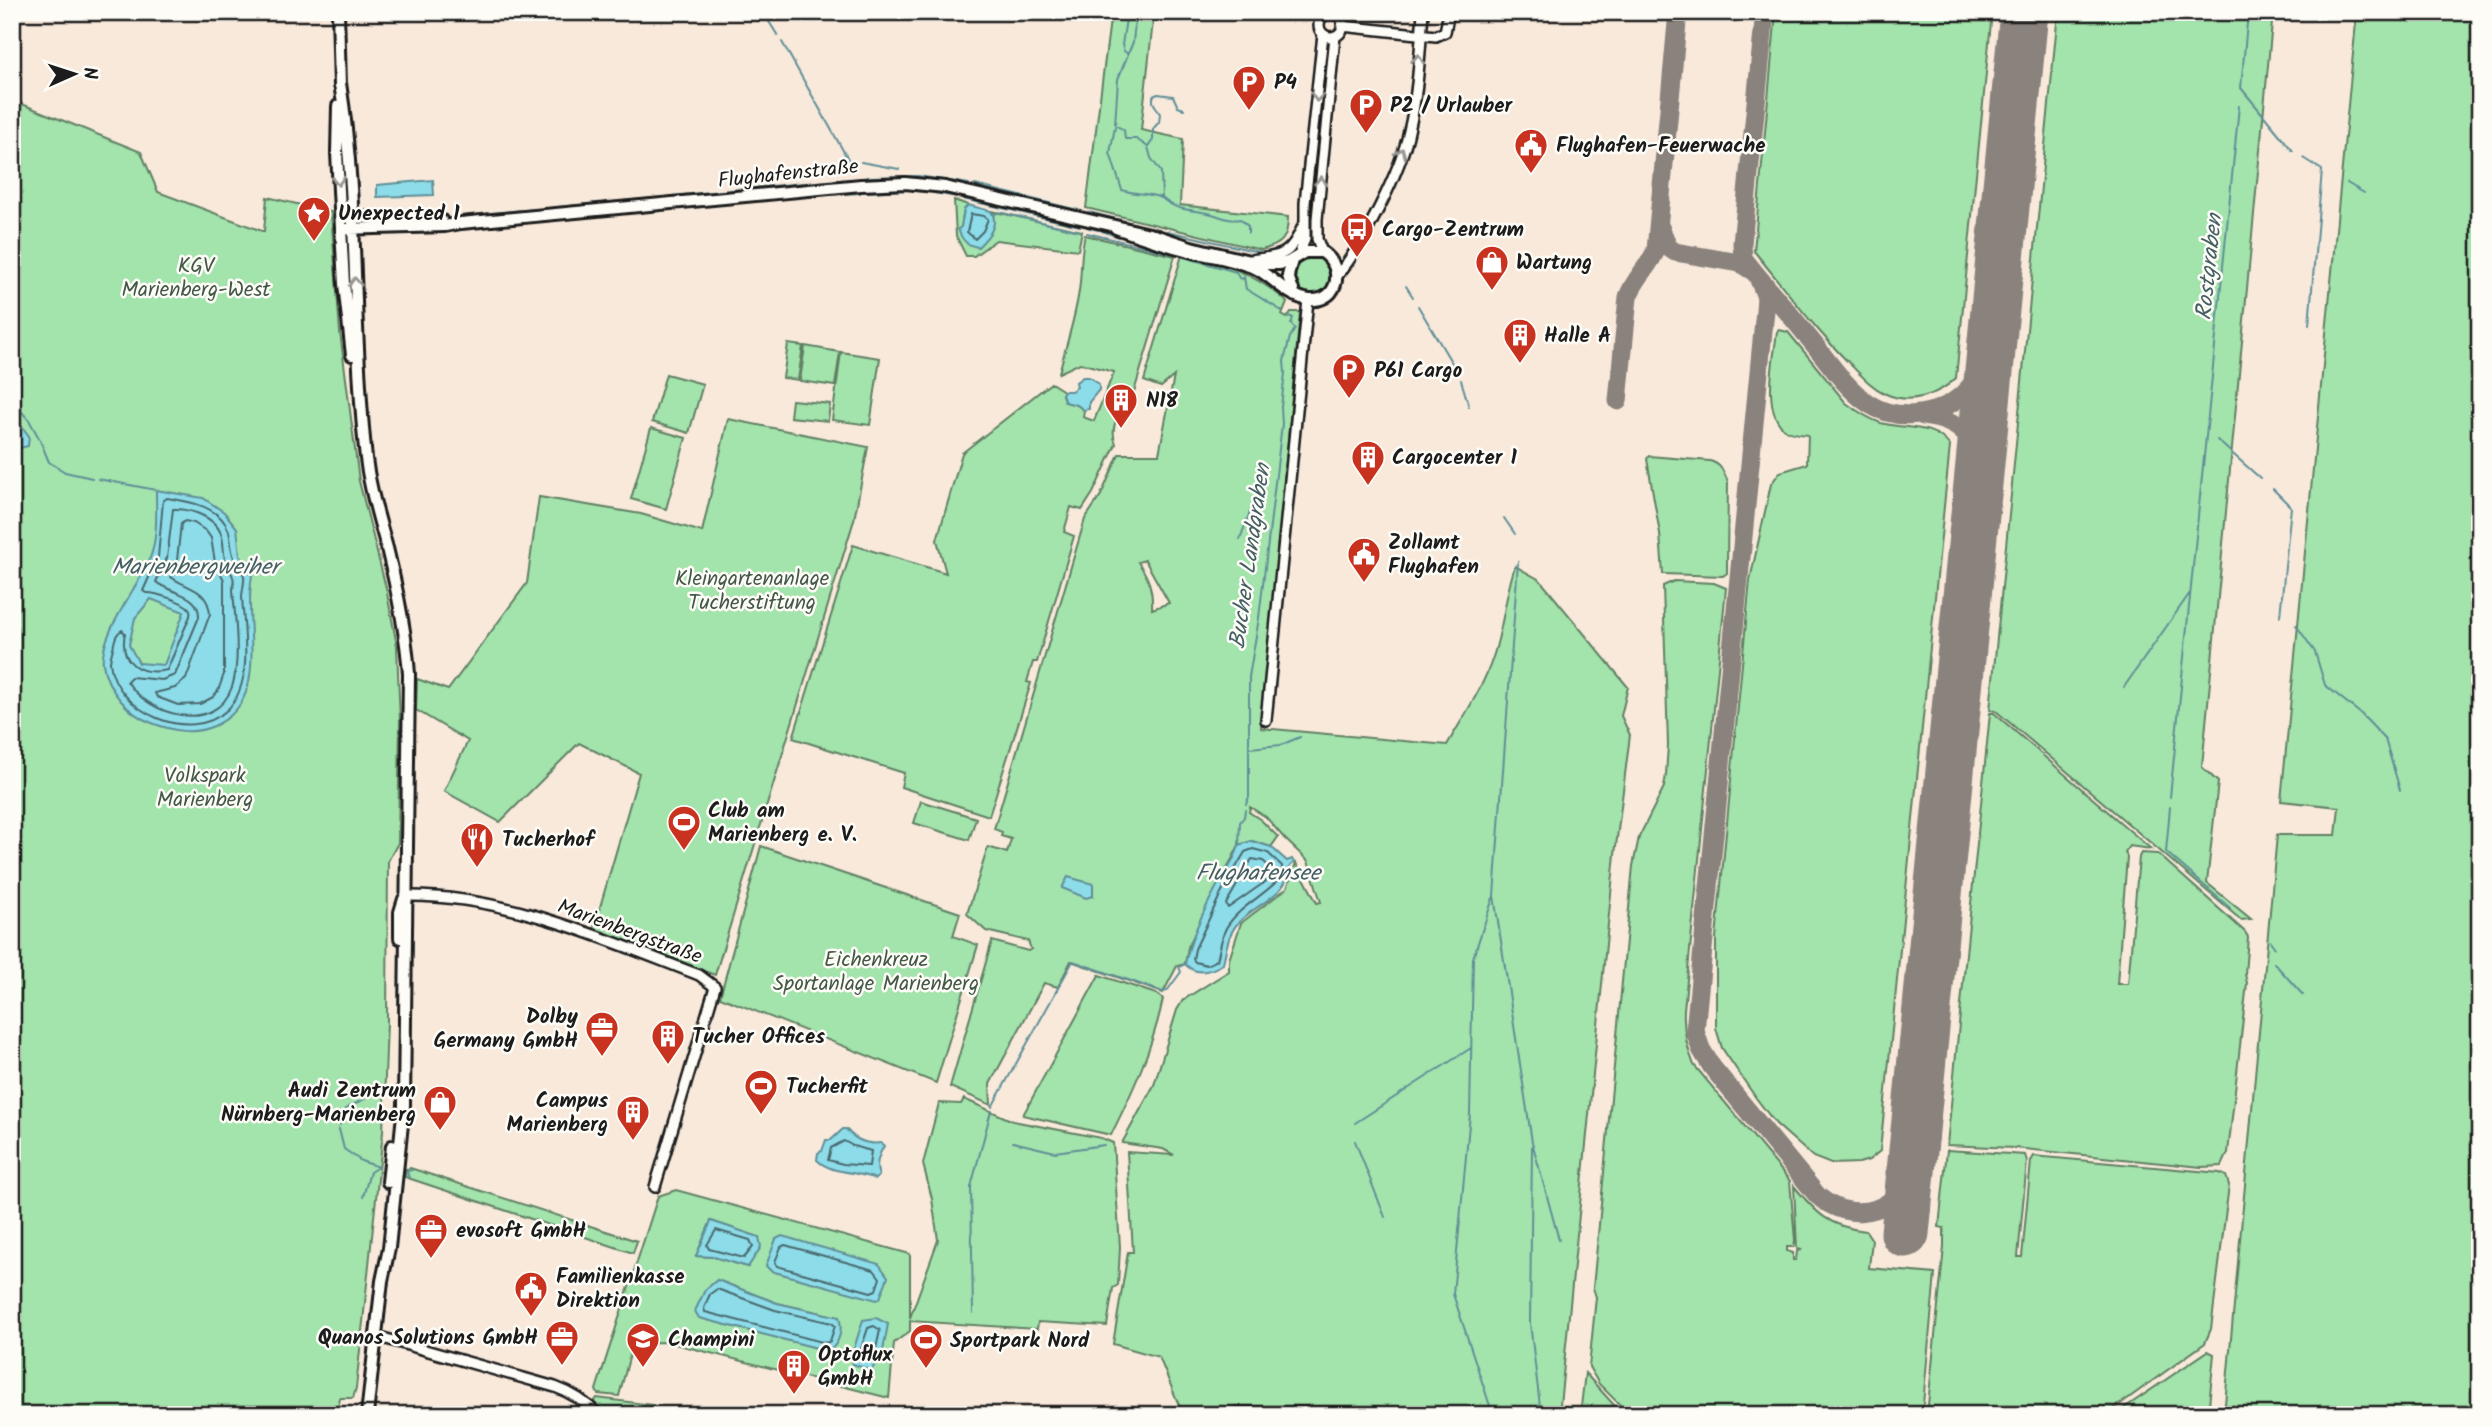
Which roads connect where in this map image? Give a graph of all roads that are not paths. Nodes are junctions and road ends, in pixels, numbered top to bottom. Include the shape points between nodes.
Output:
1 (338, 12) edge
2 (1423, 12) edge
3 (1449, 12) edge
4 (1329, 13) edge
5 (1342, 26) junction
6 (1323, 34) junction
7 (1421, 35) junction
8 (1335, 36) junction
9 (1305, 221) junction
10 (346, 223) junction
11 (1115, 228) junction
12 (1322, 252) junction
13 (1296, 257) junction
14 (1246, 260) junction
15 (1337, 276) junction
16 (1294, 294) junction
17 (1308, 300) junction
18 (1266, 720) dead end
19 (405, 896) junction
20 (654, 1187) dead end
21 (376, 1336) junction
22 (368, 1415) edge
23 (598, 1415) edge

1 - 10 main road
2 - 7 street
3 - 7 street via 1445,32
4 - 5 street, Flughafenstraße via 1339,17
4 - 6 street, Flughafenstraße via 1319,23
5 - 7 street
5 - 8 street
6 - 8 street
6 -> 9 street, Flughafenstraße
15 -> 7 street via 1373,219 1409,132
12 -> 8 street via 1317,219
9 - 13 street, Flughafenstraße via 1305,238
9 - 14 street, Flughafenstraße via 1286,253
10 - 11 main road, Flughafenstraße via 445,226 905,183 954,189
10 - 19 main road via 368,474 408,657
11 - 14 main road, Flughafenstraße
11 - 16 main road, Flughafenstraße via 1251,267
12 - 13 main road, Flughafenstraße
12 - 15 main road via 1332,261
13 - 14 main road, Flughafenstraße via 1273,265
13 - 16 main road, Flughafenstraße via 1288,276
15 - 17 main road via 1327,295
16 - 17 main road, Flughafenstraße
17 - 18 street
19 - 20 street, Marienbergstraße via 455,899 518,911 699,975 716,987
19 - 21 main road via 402,1060
21 - 22 main road
21 - 23 street via 555,1387 586,1403

